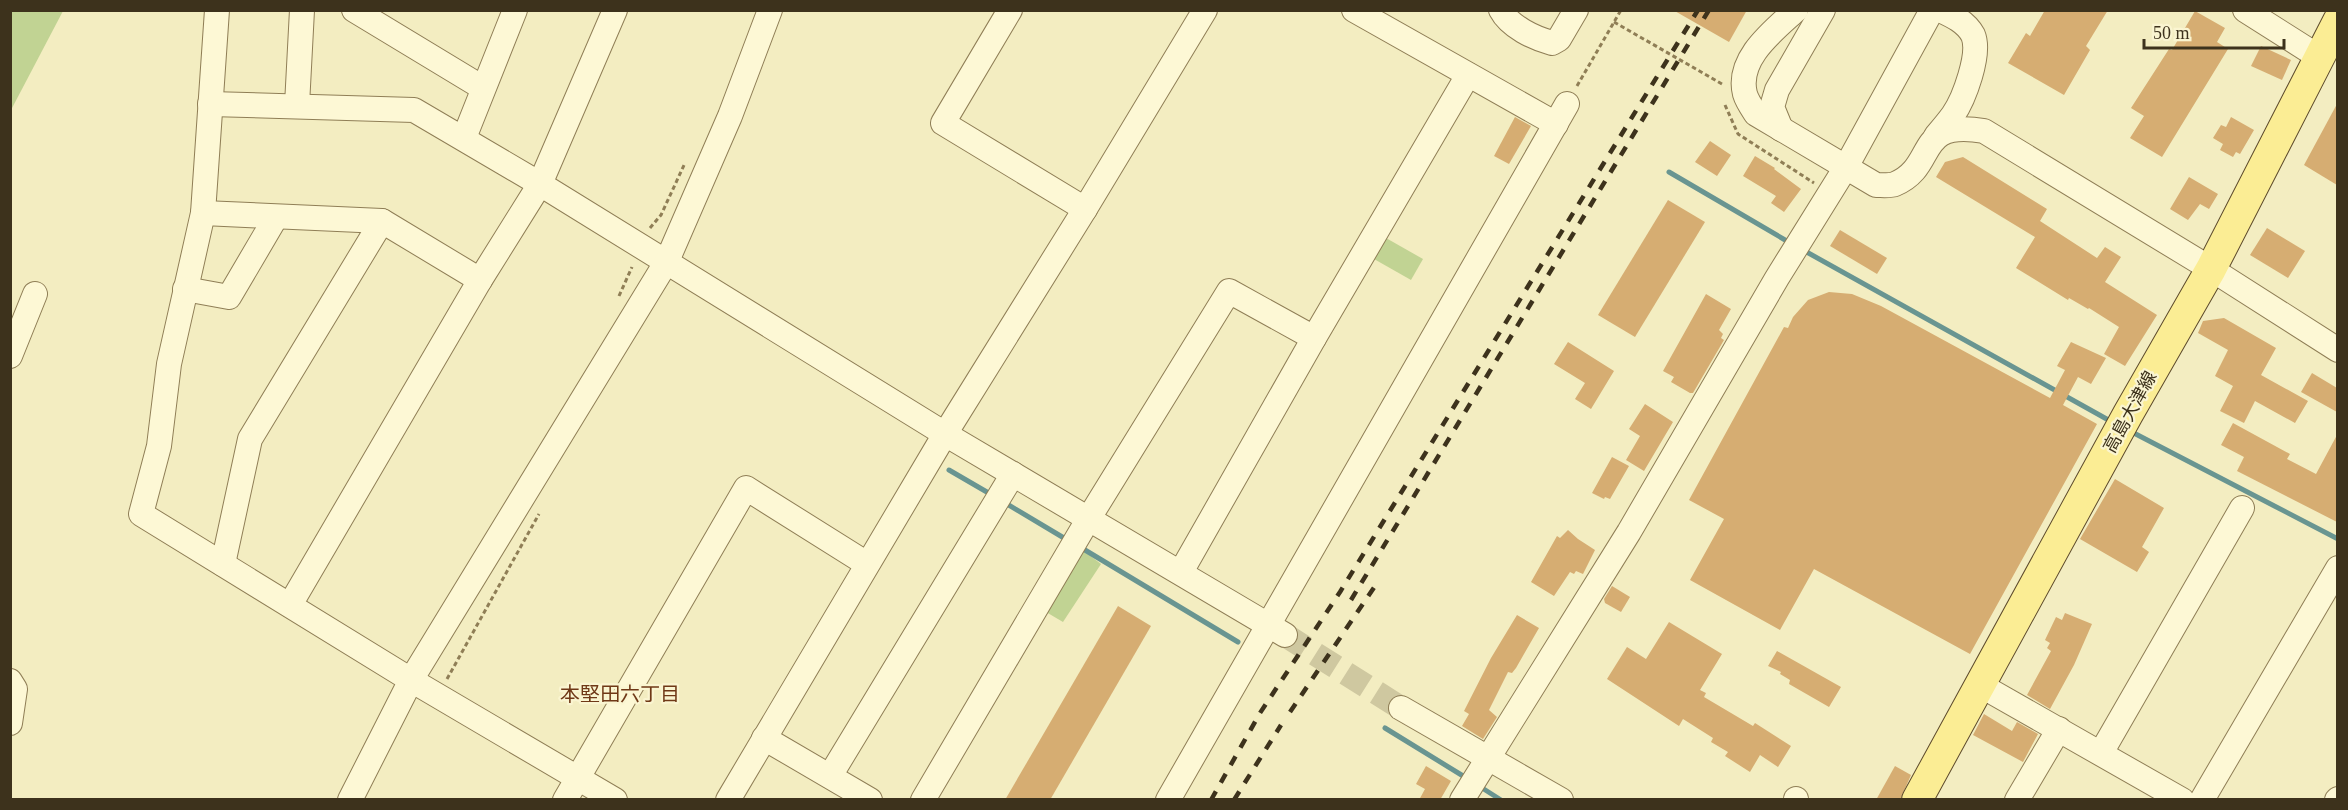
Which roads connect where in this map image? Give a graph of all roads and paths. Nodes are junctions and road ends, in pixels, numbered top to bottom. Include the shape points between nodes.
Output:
1 (217, 10) edge
2 (302, 10) edge
3 (354, 10) edge
4 (515, 10) edge
5 (615, 10) edge
6 (770, 10) edge
7 (1010, 10) edge
8 (1205, 10) edge
9 (1354, 10) edge
10 (1502, 10) edge
11 (1576, 10) edge
12 (1621, 10) edge
13 (1796, 10) edge
14 (1932, 10) edge
15 (1940, 10) edge
16 (2245, 10) edge
17 (1822, 11) edge
18 (2337, 21) edge
19 (1614, 22) junction
20 (2319, 57) junction
21 (1468, 75) junction
22 (1971, 76) junction
23 (483, 88) junction
24 (1724, 93) dead end
25 (1725, 102) dead end
26 (210, 104) junction
27 (297, 105) junction
28 (1562, 114) junction
29 (1781, 129) junction
30 (1984, 131) junction
31 (1935, 137) junction
32 (464, 138) junction
33 (1846, 167) junction
34 (540, 183) junction
35 (1830, 193) junction
36 (1085, 209) junction
37 (202, 213) junction
38 (276, 217) junction
39 (382, 221) junction
40 (667, 261) junction
41 (2211, 269) junction
42 (480, 280) junction
43 (185, 289) junction
44 (35, 294) dead end
45 (1314, 338) junction
46 (2337, 350) edge
47 (10, 356) edge
48 (945, 434) junction
49 (1013, 474) junction
50 (2242, 508) dead end
51 (542, 510) dead end
52 (1089, 518) junction
53 (223, 564) junction
54 (867, 564) junction
55 (2337, 568) edge
56 (1181, 572) junction
57 (290, 606) junction
58 (1276, 630) junction
59 (411, 680) junction
60 (10, 681) edge
61 (1980, 685) junction
62 (441, 698) junction
63 (1401, 708) tunnel mouth
64 (10, 723) edge
65 (2059, 729) junction
66 (764, 738) junction
67 (2101, 753) junction
68 (830, 776) junction
69 (578, 777) junction
70 (1474, 780) edge
71 (870, 799) edge
72 (350, 800) edge
73 (564, 800) edge
74 (615, 800) edge
75 (728, 800) edge
76 (922, 800) edge
77 (1168, 800) edge
78 (1561, 800) edge
79 (1917, 800) edge
80 (2017, 800) edge
81 (2182, 800) edge
82 (2202, 800) edge

1 - 26 street
2 - 27 street
3 - 23 street
4 - 23 street
5 - 34 street
6 - 40 street via 730,116
7 - 36 street via 943,123
8 - 36 street
9 - 21 street
10 - 11 street via 1507,20 1552,43 1560,39
12 - 19 path
13 - 29 street via 1769,35 1744,75 1745,95 1756,114
14 - 33 street
15 - 22 street via 1959,20 1973,36
16 - 20 street
17 - 29 street via 1777,90 1772,107
18 - 20 main road, 高島大津線
19 - 24 path via 1723,84
19 - 28 path
20 - 41 main road, 高島大津線
21 - 28 street
21 - 45 street
22 - 30 street via 1969,95 1974,116
22 - 31 street via 1955,113
23 - 32 street
25 - 35 path via 1738,134
26 - 27 street
26 - 37 street
27 - 32 street via 414,110
28 - 58 street
29 - 33 street
30 - 31 street via 1951,129
30 - 41 street
31 - 33 street via 1910,174 1894,185 1876,185
32 - 34 street
33 - 35 street
34 - 40 street
34 - 42 street
35 - 70 street via 1629,532
36 - 48 street
37 - 38 street
37 - 43 street
38 - 39 street
38 - 43 street via 229,297
39 - 42 street
39 - 53 street via 250,439
40 - 48 street
40 - 59 street
41 - 46 street
41 - 61 main road, 高島大津線
42 - 57 street
43 - 53 street via 169,364 159,446 141,514
44 - 47 street
45 - 52 street via 1229,291
45 - 56 street
48 - 49 street
48 - 54 street
49 - 52 street
49 - 68 street
50 - 67 street
51 - 62 path via 448,676
52 - 56 street
52 - 76 street
53 - 57 street
54 - 66 street
54 - 69 street via 746,488
55 - 82 street
56 - 58 street
57 - 59 street
58 - 77 street
59 - 62 street
59 - 72 street
60 - 64 street via 15,689
61 - 65 street
61 - 79 main road, 高島大津線
62 - 69 street
63 - 70 street
65 - 67 street
65 - 80 street
66 - 68 street
66 - 75 street
67 - 81 street
68 - 71 street
69 - 73 street
69 - 74 street
70 - 78 street

